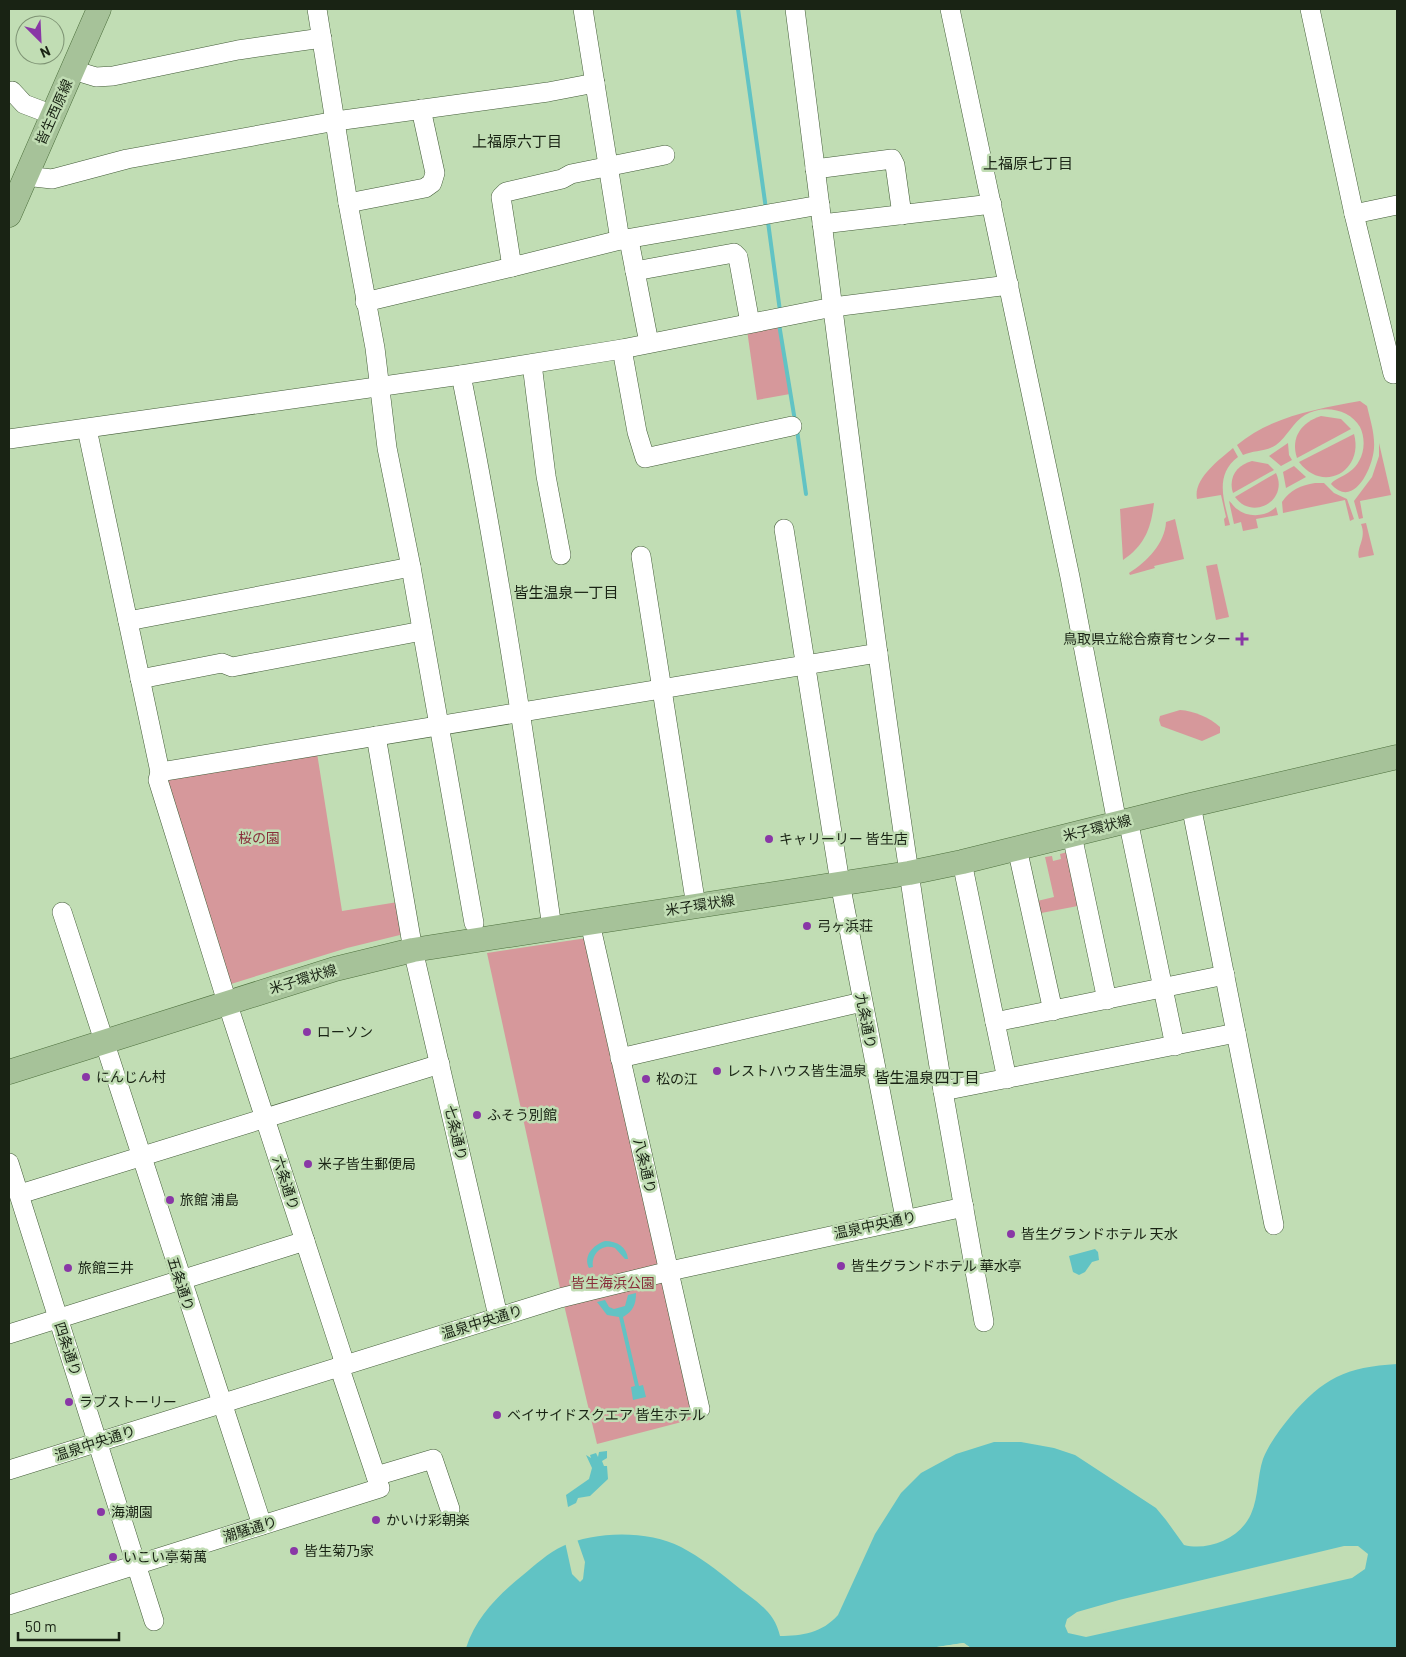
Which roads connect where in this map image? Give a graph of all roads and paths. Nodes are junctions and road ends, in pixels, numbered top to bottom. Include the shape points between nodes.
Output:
1 (99, 9) edge
2 (317, 9) edge
3 (583, 9) edge
4 (795, 9) edge
5 (950, 9) edge
6 (1310, 9) edge
7 (322, 38) junction
8 (73, 70) junction
9 (594, 83) junction
10 (9, 92) edge
11 (421, 109) junction
12 (53, 115) junction
13 (336, 121) junction
14 (665, 155) dead end
15 (607, 166) junction
16 (815, 169) junction
17 (25, 176) junction
18 (348, 203) junction
19 (992, 204) junction
20 (820, 205) junction
21 (1397, 205) edge
22 (1354, 214) junction
23 (9, 215) edge
24 (902, 215) junction
25 (822, 224) junction
26 (625, 240) junction
27 (512, 267) junction
28 (635, 271) junction
29 (1008, 285) junction
30 (365, 302) junction
31 (833, 306) junction
32 (750, 323) junction
33 (649, 343) junction
34 (622, 349) junction
35 (532, 364) junction
36 (1393, 374) dead end
37 (462, 375) junction
38 (380, 387) junction
39 (792, 426) dead end
40 (87, 429) junction
41 (9, 440) edge
42 (784, 529) dead end
43 (561, 555) dead end
44 (641, 556) dead end
45 (410, 567) junction
46 (128, 621) junction
47 (422, 631) junction
48 (878, 653) junction
49 (806, 665) junction
50 (140, 679) junction
51 (662, 688) junction
52 (521, 712) junction
53 (438, 724) junction
54 (376, 736) junction
55 (1397, 757) edge
56 (160, 772) junction
57 (1191, 805) junction
58 (1122, 822) junction
59 (1072, 835) junction
60 (1017, 848) junction
61 (962, 862) junction
62 (909, 873) junction
63 (840, 883) junction
64 (696, 906) junction
65 (62, 912) dead end
66 (474, 923) dead end
67 (590, 923) junction
68 (552, 928) junction
69 (414, 950) junction
70 (1225, 975) junction
71 (1163, 989) junction
72 (1106, 1000) junction
73 (227, 1002) junction
74 (862, 1002) junction
75 (1053, 1011) junction
76 (995, 1022) junction
77 (1236, 1033) junction
78 (103, 1042) junction
79 (1175, 1046) junction
80 (620, 1058) junction
81 (440, 1064) junction
82 (9, 1072) edge
83 (1007, 1079) junction
84 (943, 1091) junction
85 (266, 1120) junction
86 (140, 1159) junction
87 (9, 1163) edge
88 (20, 1194) junction
89 (964, 1207) junction
90 (904, 1218) junction
91 (1274, 1225) dead end
92 (306, 1241) junction
93 (670, 1271) junction
94 (180, 1282) junction
95 (498, 1316) junction
96 (59, 1318) junction
97 (984, 1322) dead end
98 (9, 1334) edge
99 (342, 1365) junction
100 (222, 1403) junction
101 (700, 1409) dead end
102 (98, 1442) junction
103 (9, 1470) edge
104 (377, 1483) junction
105 (450, 1508) dead end
106 (262, 1525) junction
107 (137, 1564) junction
108 (10, 1600) edge
109 (154, 1620) dead end

1 - 8 main road, 皆生西原線
2 - 7 street
3 - 9 street
4 - 16 street
5 - 19 street
6 - 22 street
7 - 8 street via 238,50 113,76 96,77
7 - 13 street
8 - 12 main road, 皆生西原線
9 - 11 street
9 - 15 street
10 - 12 street via 12,90 24,104
11 - 13 street
11 - 18 street via 435,173 432,183 425,188
12 - 17 main road, 皆生西原線
13 - 17 street via 127,159 52,179
13 - 18 street
14 - 15 street
15 - 26 street
15 - 27 street via 503,194 500,201
16 - 20 street
16 - 24 street via 892,159
17 - 23 main road, 皆生西原線
18 - 30 street
19 - 24 street
19 - 29 street
20 - 25 street
20 - 26 street
21 - 22 street
22 - 36 street
24 - 25 street
25 - 31 street
26 - 27 street
26 - 28 street
27 - 30 street
28 - 32 street via 734,253 738,257
28 - 33 street
29 - 31 street
29 - 58 street
30 - 38 street
31 - 32 street
31 - 48 street via 855,498
32 - 33 street
33 - 34 street
34 - 35 street
34 - 39 street via 645,458
35 - 37 street
35 - 43 street via 546,476
37 - 38 street
37 - 52 street
38 - 40 street
38 - 45 street via 387,448
40 - 41 street
40 - 46 street, 六条通り
42 - 49 street, 九条通り
44 - 51 street
45 - 46 street
45 - 47 street
46 - 50 street, 六条通り
47 - 50 street via 232,667 222,663
47 - 53 street
48 - 49 street
48 - 62 street
49 - 51 street
49 - 63 street, 九条通り
50 - 56 street, 六条通り
51 - 52 street
51 - 64 street
52 - 53 street
52 - 68 street
53 - 54 street
53 - 66 street
54 - 56 street
54 - 69 street, 七条通り
55 - 57 main road, 米子環状線
56 - 73 street, 六条通り via 158,780
57 - 58 main road, 米子環状線
57 - 70 street
58 - 59 main road, 米子環状線
58 - 71 street
59 - 60 main road, 米子環状線
59 - 72 street
60 - 61 main road, 米子環状線
60 - 75 street
61 - 62 main road, 米子環状線
61 - 76 street
62 - 63 main road, 米子環状線
62 - 84 street
63 - 64 main road, 米子環状線
63 - 74 street, 九条通り
64 - 67 main road, 米子環状線
65 - 78 street, 五条通り
67 - 68 main road, 米子環状線
67 - 80 street, 八条通り
68 - 69 main road, 米子環状線
69 - 73 main road, 米子環状線 via 335,969
69 - 81 street, 七条通り
70 - 71 street
70 - 77 street
71 - 72 street
71 - 79 street
72 - 75 street
73 - 78 main road, 米子環状線
73 - 85 street, 六条通り
74 - 80 street
74 - 90 street, 九条通り
75 - 76 street
76 - 83 street
77 - 79 street
77 - 91 street
78 - 82 main road, 米子環状線
78 - 86 street, 五条通り
79 - 83 street
80 - 93 street, 八条通り
81 - 85 street
81 - 95 street, 七条通り
83 - 84 street
84 - 89 street
85 - 86 street
85 - 92 street, 六条通り
86 - 88 street
86 - 94 street, 五条通り
87 - 88 street, 四条通り
88 - 96 street, 四条通り
89 - 90 street, 温泉中央通り
89 - 97 street
90 - 93 street, 温泉中央通り
92 - 94 street
92 - 99 street, 六条通り
93 - 95 street, 温泉中央通り
93 - 101 street, 八条通り
94 - 96 street
94 - 100 street, 五条通り
95 - 99 street, 温泉中央通り
96 - 98 street
96 - 102 street, 四条通り
99 - 100 street, 温泉中央通り
99 - 104 street, 六条通り
100 - 102 street, 温泉中央通り
100 - 106 street, 五条通り
102 - 103 street, 温泉中央通り
102 - 107 street, 四条通り
104 - 105 street, 潮騒通り via 433,1459
104 - 106 street, 潮騒通り
106 - 107 street, 潮騒通り
107 - 108 street, 潮騒通り
107 - 109 street, 四条通り

